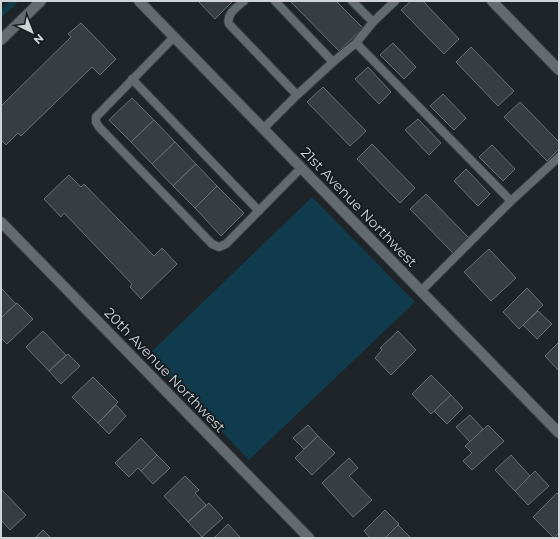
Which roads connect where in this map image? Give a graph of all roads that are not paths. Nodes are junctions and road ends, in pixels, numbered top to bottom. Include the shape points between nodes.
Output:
1 (41, 1) edge
2 (139, 1) edge
3 (244, 1) edge
4 (275, 1) edge
5 (352, 1) edge
6 (395, 1) edge
7 (492, 1) edge
8 (373, 22) junction
9 (174, 37) junction
10 (1, 40) edge
11 (356, 43) junction
12 (333, 62) junction
13 (559, 70) edge
14 (132, 79) junction
15 (297, 95) junction
16 (263, 129) junction
17 (559, 157) edge
18 (301, 168) junction
19 (511, 201) junction
20 (259, 211) junction
21 (1, 222) edge
22 (421, 291) junction
23 (559, 433) edge
24 (308, 538) edge

1 - 10 street
2 - 9 street, 21st Avenue Northwest
3 - 15 lane via 230,14 229,24
4 - 12 lane
5 - 8 lane
6 - 8 lane
7 - 13 street
8 - 11 lane
9 - 14 lane
9 - 16 street, 21st Avenue Northwest
11 - 12 lane
11 - 19 lane
12 - 15 lane
14 - 20 lane
14 - 20 lane via 96,117 96,122 104,133 212,244 226,244
15 - 16 lane
16 - 18 street, 21st Avenue Northwest
17 - 19 lane
18 - 20 lane
18 - 22 street, 21st Avenue Northwest
19 - 22 lane
21 - 24 street, 20th Avenue Northwest
22 - 23 street, 21st Avenue Northwest

